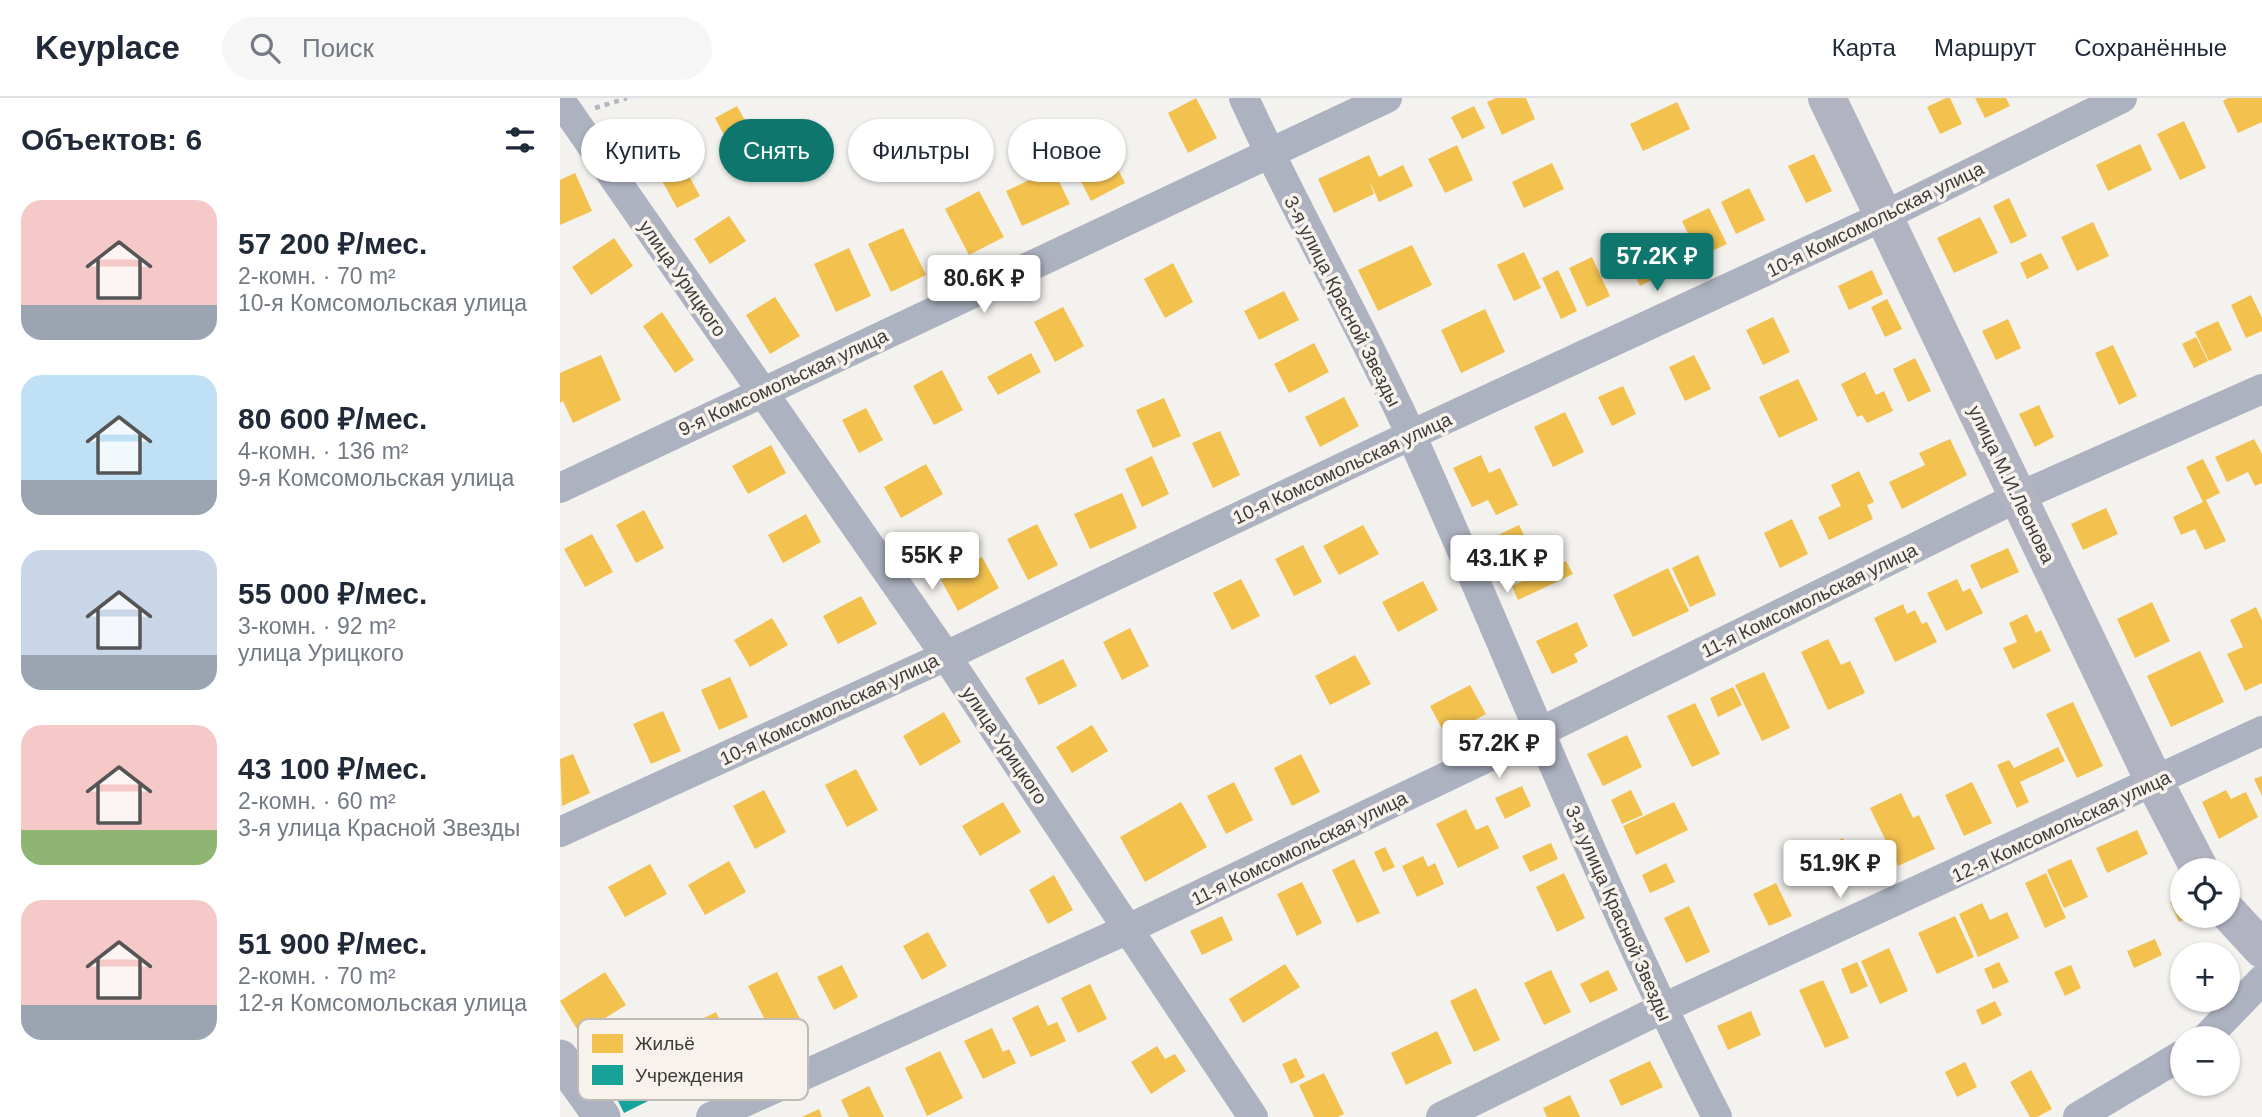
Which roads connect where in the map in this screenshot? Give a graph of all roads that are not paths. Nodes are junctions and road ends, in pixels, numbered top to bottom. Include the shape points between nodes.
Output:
1 (1244, 98) edge
2 (1387, 98) edge
3 (1827, 98) edge
4 (2122, 98) edge
5 (560, 100) edge
6 (1269, 153) junction
7 (1885, 216) junction
8 (2262, 389) edge
9 (761, 392) junction
10 (1411, 435) junction
11 (560, 488) edge
12 (2018, 497) junction
13 (946, 656) junction
14 (2262, 731) edge
15 (1538, 733) junction
16 (2155, 783) junction
17 (560, 832) edge
18 (2194, 858) edge
19 (1128, 929) junction
20 (2262, 980) edge
21 (1661, 1009) junction
22 (2218, 1026) edge
23 (560, 1058) edge
24 (2170, 1062) edge
25 (808, 1073) edge
26 (578, 1083) edge
27 (590, 1100) edge
28 (749, 1100) edge
29 (602, 1117) edge
30 (711, 1117) edge
31 (1253, 1117) edge
32 (1441, 1117) edge
33 (1717, 1117) edge
34 (2078, 1117) edge

1 - 6 street, 3-я улица Красной Звезды
2 - 6 street, 9-я Комсомольская улица
3 - 7 main road, улица М.И.Леонова
4 - 7 street, 10-я Комсомольская улица
5 - 9 street, улица Урицкого
6 - 9 street, 9-я Комсомольская улица
6 - 10 street, 3-я улица Красной Звезды
7 - 10 street, 10-я Комсомольская улица
7 - 12 main road, улица М.И.Леонова
8 - 12 street, 11-я Комсомольская улица
9 - 11 street, 9-я Комсомольская улица
9 - 13 street, улица Урицкого
10 - 13 street, 10-я Комсомольская улица
10 - 15 street, 3-я улица Красной Звезды
12 - 15 street, 11-я Комсомольская улица
12 - 16 main road, улица М.И.Леонова
13 - 17 street, 10-я Комсомольская улица
13 - 19 street, улица Урицкого
14 - 16 street, 12-я Комсомольская улица
15 - 19 street, 11-я Комсомольская улица
15 - 21 street, 3-я улица Красной Звезды
16 - 18 main road, улица М.И.Леонова
16 - 21 street, 12-я Комсомольская улица
19 - 25 street, 11-я Комсомольская улица
19 - 31 street, улица Урицкого
20 - 22 street
21 - 32 street, 12-я Комсомольская улица
21 - 33 street, 3-я улица Красной Звезды
23 - 26 street
24 - 34 street
27 - 29 street
28 - 30 street, 11-я Комсомольская улица

